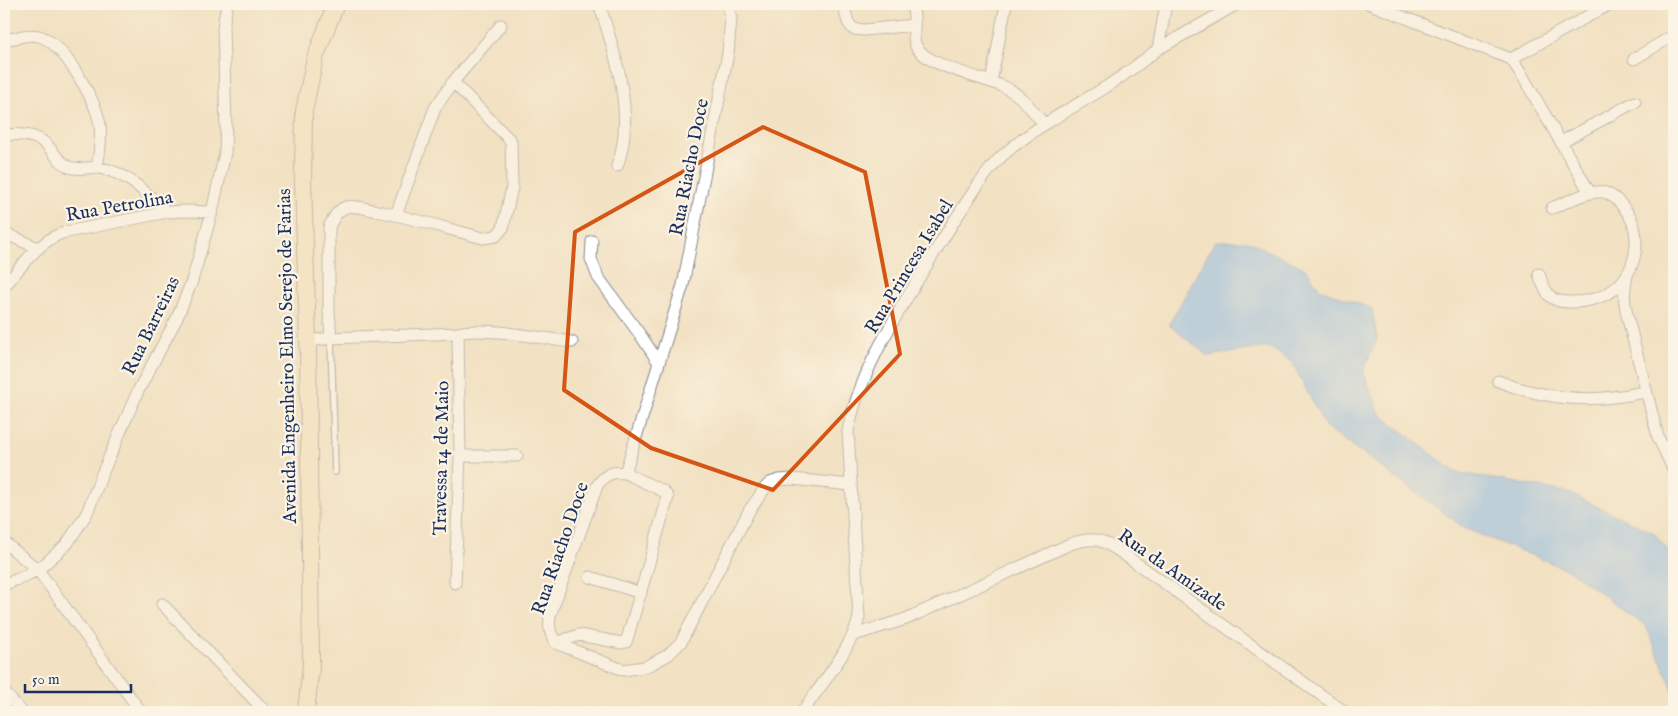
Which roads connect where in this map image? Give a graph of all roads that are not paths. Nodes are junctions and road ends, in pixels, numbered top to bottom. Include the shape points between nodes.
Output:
1 (227, 4) edge
2 (336, 4) edge
3 (599, 4) edge
4 (728, 4) edge
5 (842, 4) edge
6 (912, 4) edge
7 (1006, 4) edge
8 (1166, 4) edge
9 (1237, 4) edge
10 (1370, 4) edge
11 (1610, 4) edge
12 (501, 25) dead end
13 (914, 25) junction
14 (1674, 35) edge
15 (4, 40) edge
16 (1158, 49) junction
17 (1511, 59) junction
18 (1634, 59) dead end
19 (453, 82) junction
20 (991, 82) junction
21 (1635, 102) dead end
22 (1044, 124) junction
23 (4, 135) edge
24 (1561, 142) junction
25 (617, 166) dead end
26 (97, 168) junction
27 (1590, 193) junction
28 (1552, 208) dead end
29 (167, 212) junction
30 (212, 212) junction
31 (396, 215) junction
32 (4, 233) edge
33 (592, 241) dead end
34 (38, 248) junction
35 (1539, 274) dead end
36 (1627, 274) junction
37 (4, 287) edge
38 (458, 333) junction
39 (331, 338) junction
40 (308, 340) junction
41 (572, 342) dead end
42 (659, 363) junction
43 (1498, 381) dead end
44 (1646, 392) junction
45 (460, 456) junction
46 (517, 456) dead end
47 (1674, 470) edge
48 (335, 472) dead end
49 (626, 473) junction
50 (851, 485) junction
51 (4, 542) edge
52 (38, 570) junction
53 (590, 577) dead end
54 (455, 584) dead end
55 (4, 585) edge
56 (641, 593) junction
57 (162, 604) dead end
58 (854, 635) junction
59 (556, 642) junction
60 (4, 692) edge
61 (22, 712) edge
62 (141, 712) edge
63 (266, 712) edge
64 (306, 712) edge
65 (802, 712) edge
66 (1345, 712) edge

1 - 30 street, Rua Barreiras via 223,28 225,153
2 - 40 main road, Avenida Engenheiro Elmo Serejo de Farias via 315,58 304,111
3 - 25 street via 612,42 623,105 623,147
4 - 42 street, Rua Riacho Doce via 731,18 728,52 704,182 683,285
5 - 13 street via 853,29
6 - 13 street
7 - 20 street
8 - 16 street
9 - 16 street, Rua Princesa Isabel
10 - 17 street
11 - 17 street
12 - 19 street
13 - 20 street via 915,45 920,51 950,68
14 - 18 street
15 - 26 street via 21,36 42,37 69,62 100,123
16 - 22 street, Rua Princesa Isabel via 1108,86
17 - 24 street
19 - 31 street via 429,119
19 - 31 street via 511,142 512,187 503,228 496,236 483,238
20 - 22 street via 1013,92
21 - 24 street
22 - 50 street, Rua Princesa Isabel via 989,170 955,218 893,321 852,408 848,431
23 - 26 street via 28,135 39,139 67,166
24 - 27 street
26 - 29 street via 126,178
27 - 28 street
27 - 36 street via 1603,192 1630,214 1637,245
29 - 30 street, Rua Petrolina
29 - 34 street, Rua Petrolina via 62,232
30 - 52 street, Rua Barreiras via 184,301 138,391 87,513 67,544
31 - 39 street via 355,206 346,207 334,216 328,243
32 - 34 street
33 - 42 street via 591,259 598,277
34 - 37 street, Rua Petrolina
35 - 36 street via 1545,292 1552,299 1571,302 1600,297 1614,289
36 - 44 street via 1624,301
38 - 39 street
38 - 41 street via 494,332
38 - 45 street, Travessa 14 de Maio
39 - 40 street
39 - 48 lane
40 - 64 main road, Avenida Engenheiro Elmo Serejo de Farias via 311,666
42 - 49 street, Rua Riacho Doce
43 - 44 street via 1561,396 1604,398
44 - 47 street via 1658,437
45 - 46 street
45 - 54 street, Travessa 14 de Maio
49 - 56 street via 663,491 668,497
49 - 59 street, Rua Riacho Doce via 615,472 602,478 592,497 550,615 550,635
50 - 58 street, Rua Princesa Isabel via 859,608
50 - 59 street, Rua Riacho Doce via 792,479 779,480 764,488 681,642 668,655 653,663 623,670
51 - 52 street
52 - 55 street, Rua Barreiras
52 - 62 street
53 - 56 street
56 - 59 street via 626,642 579,635
57 - 63 street
58 - 65 street
58 - 66 street, Rua da Amizade via 906,619 1068,545 1094,538 1132,560
60 - 61 street

